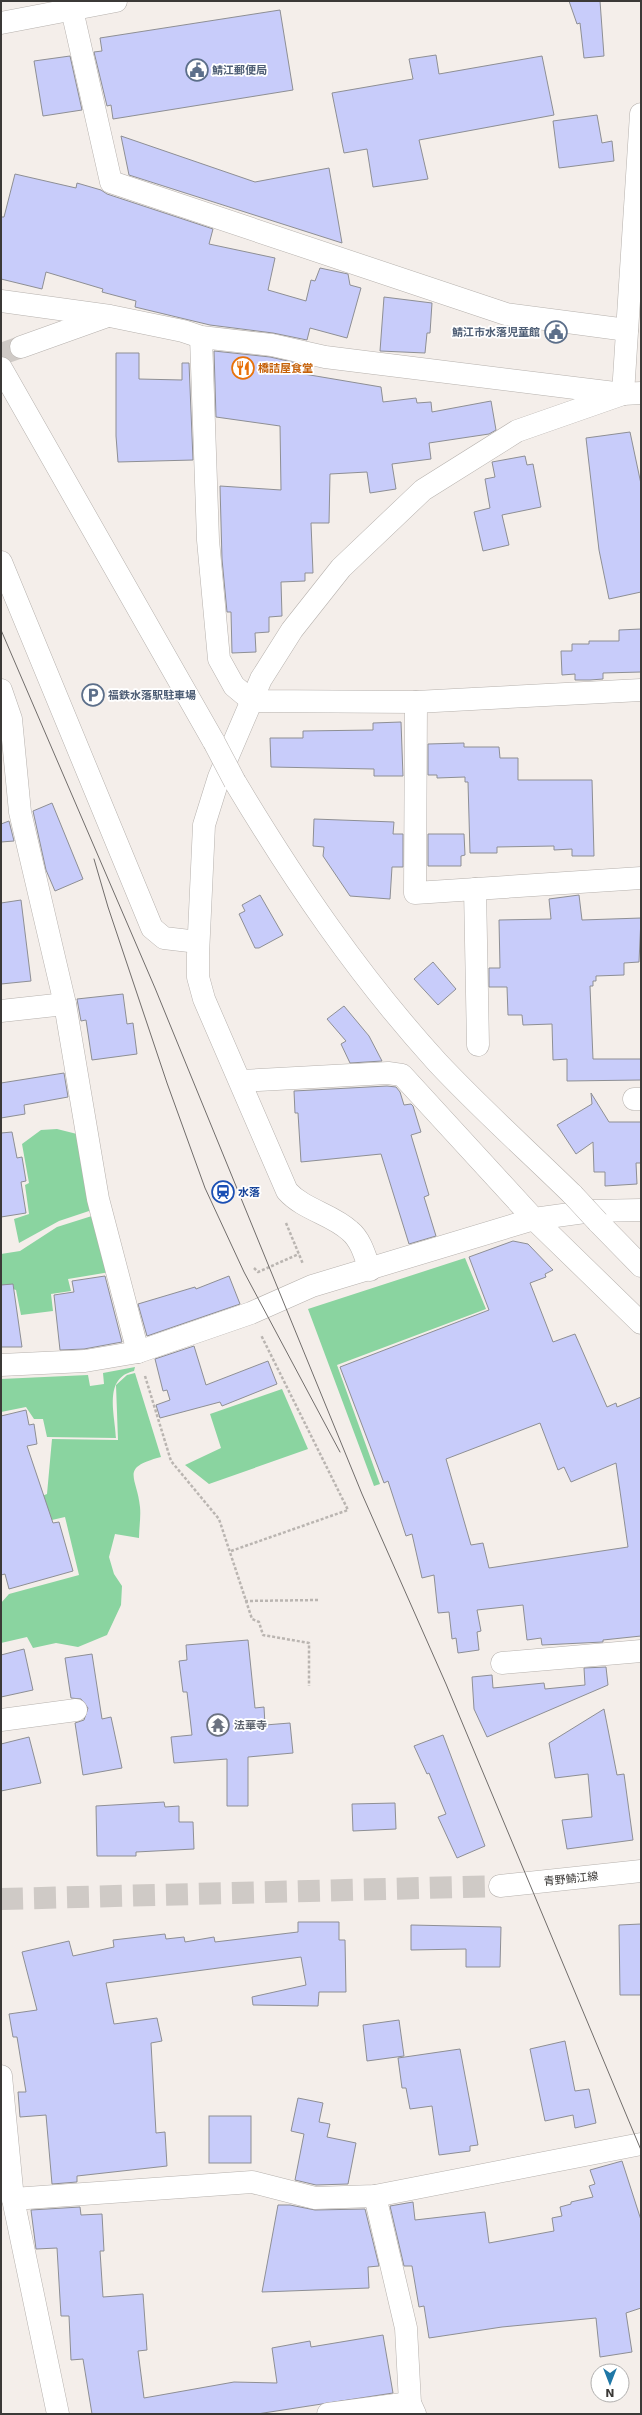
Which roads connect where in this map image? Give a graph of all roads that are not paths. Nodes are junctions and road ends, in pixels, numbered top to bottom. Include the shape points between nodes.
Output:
1 (116, 1) edge
2 (72, 5) edge
3 (1, 23) edge
4 (641, 114) edge
5 (1, 301) edge
6 (110, 316) junction
7 (627, 330) junction
8 (201, 337) junction
9 (21, 347) tunnel mouth
10 (1, 368) edge
11 (632, 394) edge
12 (8, 397) edge
13 (1, 562) edge
14 (1, 690) edge
15 (641, 690) edge
16 (252, 701) junction
17 (416, 702) junction
18 (6, 719) edge
19 (641, 878) edge
20 (475, 889) junction
21 (198, 942) junction
22 (65, 1004) junction
23 (1, 1011) edge
24 (478, 1045) dead end
25 (241, 1081) junction
26 (641, 1210) edge
27 (534, 1219) junction
28 (641, 1266) edge
29 (370, 1270) junction
30 (641, 1323) edge
31 (138, 1352) junction
32 (1, 1365) edge
33 (641, 1651) edge
34 (502, 1663) dead end
35 (76, 1710) dead end
36 (1, 1720) edge
37 (641, 1871) edge
38 (500, 1886) tunnel mouth
39 (1, 2076) edge
40 (641, 2144) edge
41 (5, 2159) edge
42 (375, 2196) junction
43 (13, 2199) junction
44 (412, 2408) edge
45 (58, 2414) edge
46 (328, 2414) edge

1 - 2 street
2 - 3 street
2 - 7 street via 111,182 506,314
4 - 7 street
5 - 6 street
6 - 8 street
6 - 9 street
7 - 11 street
8 - 11 street via 272,345 325,357
8 - 16 street via 208,540 219,659 234,686
10 - 12 street
11 - 16 street via 517,431 423,490 341,568 292,630 261,679
12 - 28 street, bridge via 214,742 235,782 315,909 389,1007 438,1062
13 - 21 street via 152,928 164,938
14 - 18 street
15 - 17 street
16 - 17 street
16 - 21 street via 219,777 204,826
17 - 20 street via 415,893
18 - 22 street via 20,812
19 - 20 street
20 - 24 street
21 - 25 street via 197,966 200,987
22 - 23 street
22 - 31 street via 98,1199
25 - 27 street via 388,1073 402,1075
25 - 29 street via 287,1191 304,1205 350,1231 358,1240
26 - 27 street via 592,1211
27 - 29 street
27 - 30 street
29 - 31 street via 312,1286 251,1313
31 - 32 street via 85,1361
33 - 34 street
35 - 36 street
37 - 38 street, 青野鯖江線
39 - 41 street
40 - 42 street
41 - 43 street
42 - 43 street via 315,2198 252,2182
42 - 44 street via 406,2328
43 - 45 street
44 - 46 street

